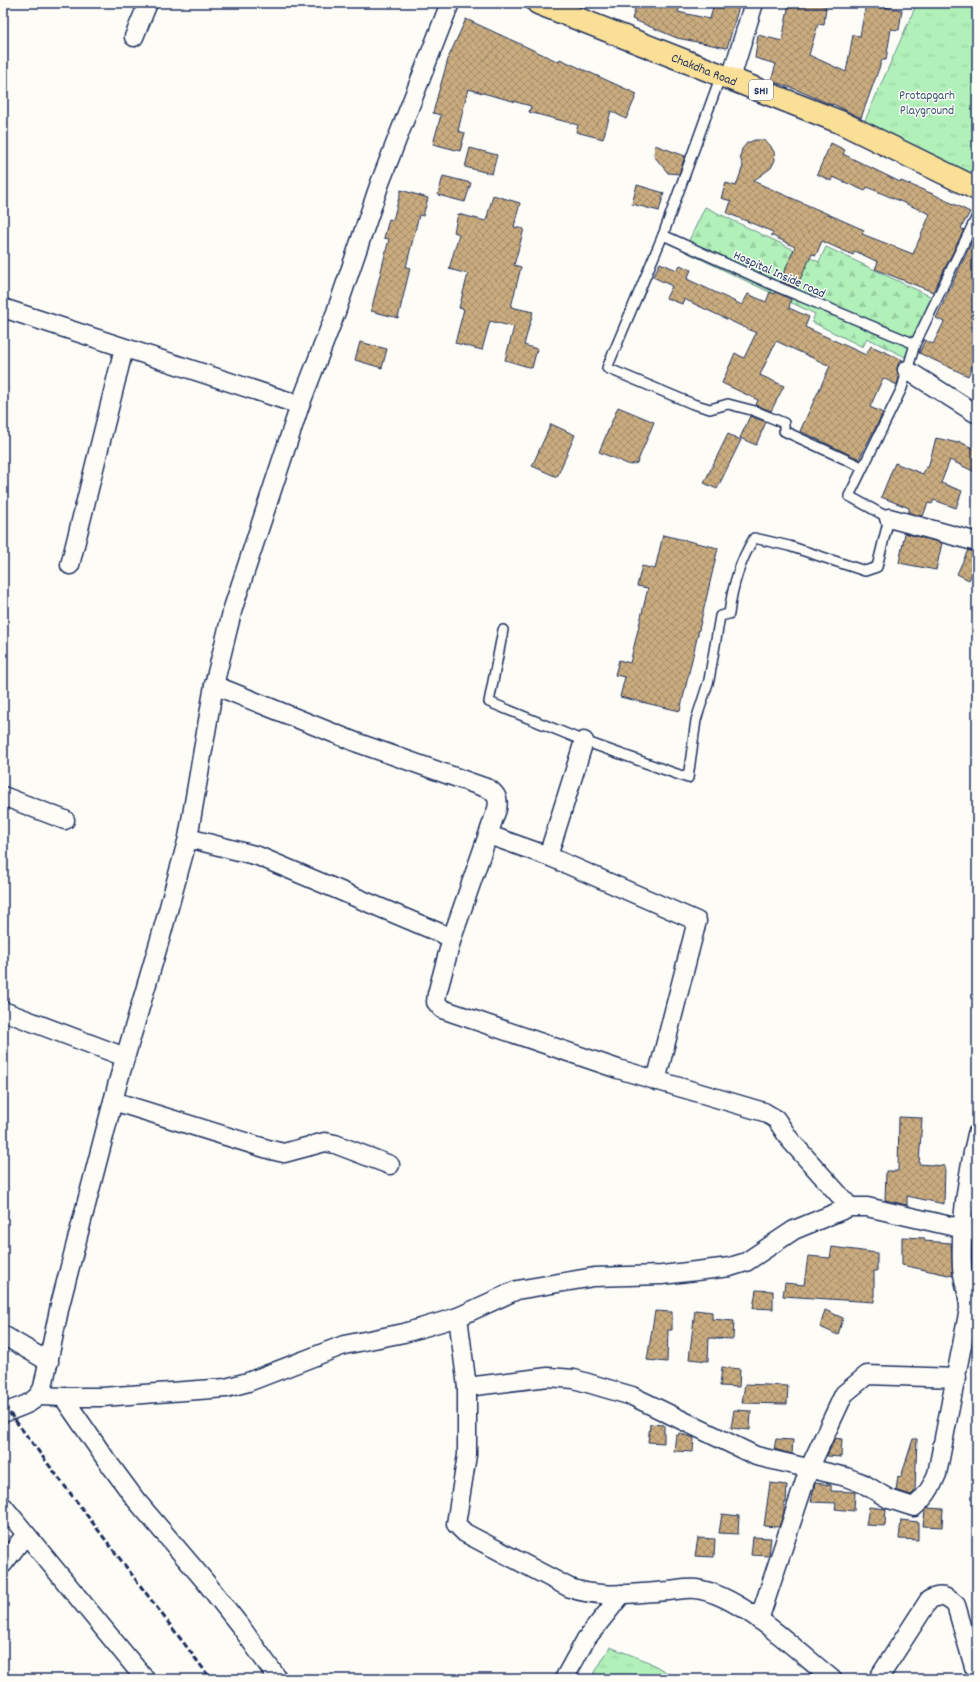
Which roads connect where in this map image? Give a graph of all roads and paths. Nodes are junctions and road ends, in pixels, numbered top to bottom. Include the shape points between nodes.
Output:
1 (148, 3) edge
2 (450, 3) edge
3 (538, 3) edge
4 (754, 3) edge
5 (134, 36) dead end
6 (726, 76) junction
7 (977, 189) edge
8 (977, 216) edge
9 (663, 235) junction
10 (3, 308) edge
11 (914, 344) junction
12 (124, 348) junction
13 (907, 370) junction
14 (300, 405) junction
15 (977, 412) edge
16 (862, 467) junction
17 (889, 518) junction
18 (977, 542) edge
19 (70, 565) dead end
20 (503, 630) dead end
21 (214, 685) junction
22 (584, 741) junction
23 (3, 796) edge
24 (65, 820) dead end
25 (488, 835) junction
26 (188, 838) junction
27 (548, 856) junction
28 (452, 938) junction
29 (3, 1011) edge
30 (125, 1057) junction
31 (656, 1081) junction
32 (113, 1101) junction
33 (977, 1134) edge
34 (390, 1165) dead end
35 (850, 1207) junction
36 (969, 1230) edge
37 (458, 1317) junction
38 (3, 1335) edge
39 (49, 1362) junction
40 (957, 1378) junction
41 (467, 1387) junction
42 (40, 1396) junction
43 (63, 1397) junction
44 (3, 1413) edge
45 (809, 1469) junction
46 (3, 1506) edge
47 (26, 1534) junction
48 (3, 1564) edge
49 (622, 1594) junction
50 (759, 1620) junction
51 (977, 1677) edge
52 (145, 1679) edge
53 (278, 1679) edge
54 (564, 1679) edge
55 (832, 1679) edge
56 (878, 1679) edge

1 - 5 street
2 - 14 street via 380,183 336,312
3 - 6 main road, Chakdha Road / SH1
4 - 6 street
6 - 7 main road, Chakdha Road / SH1 via 840,122
6 - 9 lane
8 - 11 lane
9 - 11 lane, Hospital Inside road via 773,285
9 - 16 lane via 607,368 692,404 710,409 728,404 755,411 784,423 784,431
10 - 12 street
11 - 13 lane
12 - 14 street
12 - 19 street
13 - 15 street
13 - 16 lane via 902,388
14 - 21 street via 233,608
16 - 17 lane via 849,496
17 - 18 street
17 - 22 lane via 877,567 865,571 789,546 754,538 746,551 732,592 729,614 720,616 708,680 696,720 688,778
20 - 22 lane via 489,702
21 - 25 street via 358,743 489,789 497,795 499,802
21 - 26 street
22 - 27 street
23 - 24 street
25 - 27 street
25 - 28 street
26 - 28 street via 258,856
26 - 30 street
27 - 31 street via 697,921
28 - 31 street via 437,994 436,1002 442,1009
29 - 30 street
30 - 32 street
31 - 35 street via 764,1112 776,1119 790,1140
32 - 34 street via 271,1150 284,1153 325,1142
32 - 39 street via 60,1305
33 - 36 street via 972,1157
35 - 36 street via 867,1207
35 - 37 street via 794,1230 746,1262 730,1267 662,1275 594,1277 545,1284 517,1290
36 - 40 street via 963,1275 969,1309
37 - 41 street
37 - 43 street via 404,1333 344,1345 226,1388 178,1393
38 - 39 street
39 - 42 street
40 - 45 street via 868,1375 844,1394
40 - 45 street via 937,1474 933,1484 914,1507 889,1500 864,1484 846,1477
41 - 45 street via 548,1377 574,1379 639,1399 740,1450
41 - 49 street via 467,1454 456,1524 465,1533 570,1588 584,1593
42 - 43 street
42 - 44 street
43 - 53 street via 136,1500 242,1627
45 - 50 street
46 - 47 street
47 - 48 street
47 - 52 street
49 - 50 street via 696,1589 722,1597
49 - 54 street via 586,1639
50 - 55 street
51 - 56 street via 956,1605 948,1597 938,1595 929,1600

